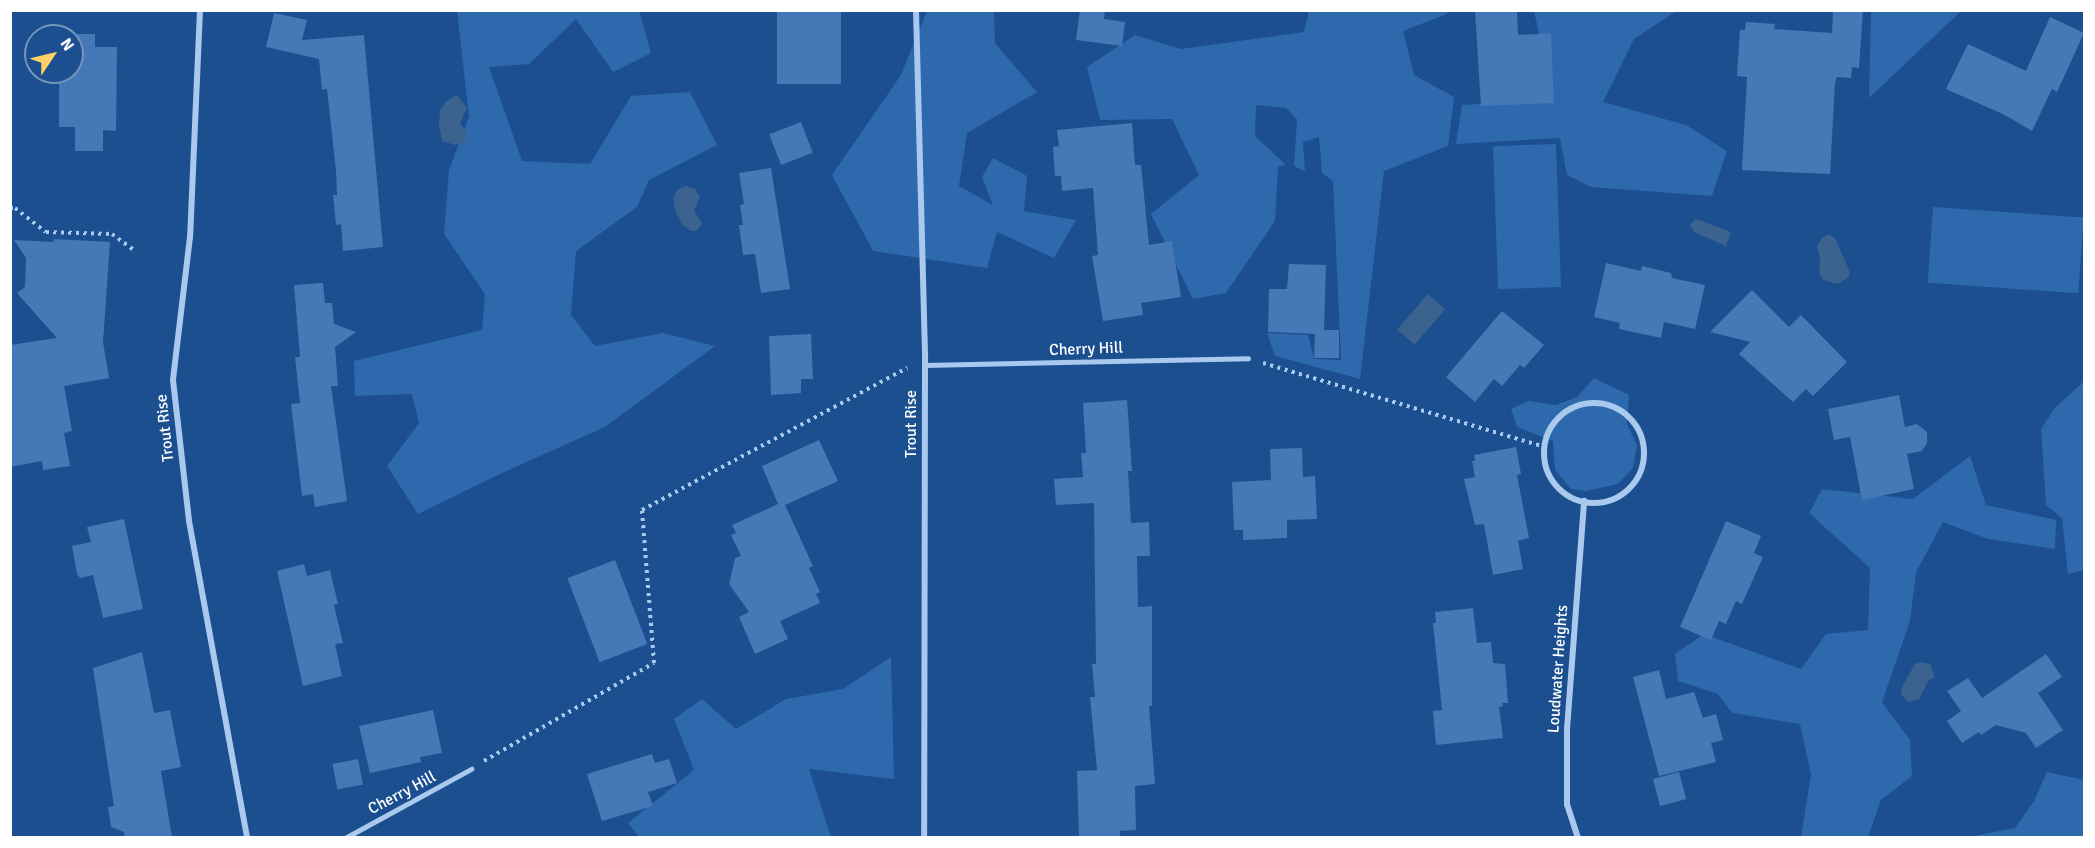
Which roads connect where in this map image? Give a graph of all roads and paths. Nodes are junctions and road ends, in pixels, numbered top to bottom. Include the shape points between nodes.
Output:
1 (200, 10) edge
2 (916, 10) edge
3 (10, 208) edge
4 (133, 249) dead end
5 (1248, 358) joint
6 (925, 362) junction
7 (1544, 447) junction
8 (1584, 501) junction
9 (471, 769) joint
10 (247, 837) edge
11 (345, 837) edge
12 (924, 837) edge
13 (1578, 837) edge

1 - 10 street, Trout Rise via 190,237 173,380 189,521
2 - 6 street, Trout Rise
3 - 4 path via 46,232 112,234
5 - 6 lane, Cherry Hill
5 - 7 path
6 - 9 path via 642,510 654,663
6 - 12 street, Trout Rise
7 - 8 street via 1547,470 1556,485
7 - 8 street via 1554,423 1581,404 1613,406 1628,415 1638,428 1644,443 1639,476 1616,498
8 - 13 street, Loudwater Heights via 1567,729 1567,805
9 - 11 lane, Cherry Hill

